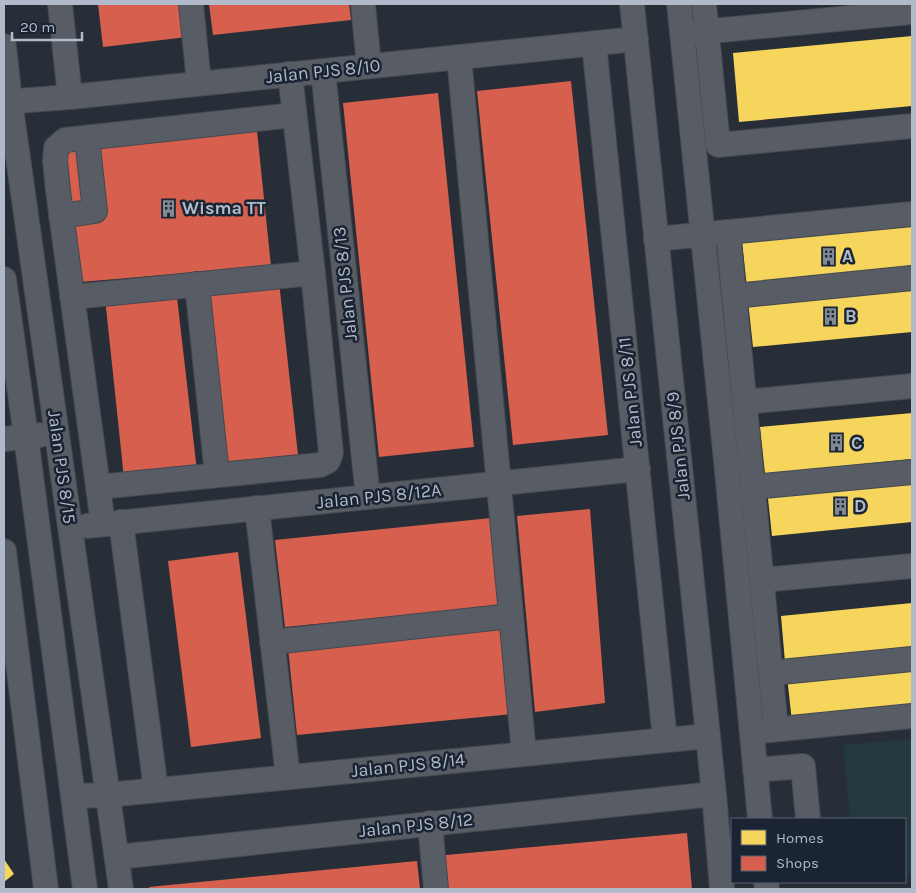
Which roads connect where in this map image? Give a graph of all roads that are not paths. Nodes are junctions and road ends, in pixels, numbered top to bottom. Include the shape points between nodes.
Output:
1 (60, 4) edge
2 (191, 4) edge
3 (363, 4) edge
4 (632, 4) edge
5 (678, 4) edge
6 (704, 4) edge
7 (912, 12) edge
8 (707, 32) junction
9 (682, 34) junction
10 (636, 39) junction
11 (594, 43) junction
12 (4, 46) edge
13 (459, 57) junction
14 (369, 66) junction
15 (323, 71) junction
16 (290, 74) junction
17 (199, 83) junction
18 (70, 97) junction
19 (7, 101) edge
20 (294, 115) junction
21 (912, 126) edge
22 (88, 138) junction
23 (58, 191) junction
24 (23, 193) junction
25 (912, 214) edge
26 (61, 216) junction
27 (728, 232) junction
28 (702, 235) junction
29 (656, 239) junction
30 (313, 273) junction
31 (912, 278) edge
32 (4, 279) edge
33 (197, 284) junction
34 (734, 296) junction
35 (72, 297) junction
36 (912, 386) edge
37 (745, 402) junction
38 (57, 434) junction
39 (15, 438) edge
40 (638, 470) junction
41 (912, 472) edge
42 (217, 475) junction
43 (499, 484) junction
44 (98, 487) junction
45 (753, 488) junction
46 (368, 497) junction
47 (257, 508) junction
48 (112, 523) junction
49 (71, 527) junction
50 (4, 551) edge
51 (912, 566) edge
52 (762, 580) junction
53 (511, 616) junction
54 (272, 642) junction
55 (912, 659) edge
56 (771, 673) junction
57 (13, 715) edge
58 (912, 716) edge
59 (776, 729) junction
60 (752, 732) junction
61 (708, 736) junction
62 (665, 740) junction
63 (524, 754) junction
64 (755, 770) junction
65 (288, 777) junction
66 (156, 790) junction
67 (107, 794) junction
68 (714, 794) junction
69 (74, 796) junction
70 (760, 818) edge
71 (808, 818) edge
72 (430, 823) junction
73 (117, 857) junction
74 (46, 889) edge
75 (85, 889) edge
76 (121, 889) edge
77 (436, 889) edge
78 (722, 889) edge

1 - 18 street
2 - 17 street
3 - 14 street
4 - 10 street, Jalan PJS 8/9
5 - 9 street
6 - 8 street
7 - 8 street
8 - 9 street
8 - 21 street via 718,144
9 - 28 street
10 - 11 street, Jalan PJS 8/10
10 - 29 street, Jalan PJS 8/9
11 - 13 street, Jalan PJS 8/10
11 - 40 street, Jalan PJS 8/11
12 - 19 street, Jalan PJS 8/15
13 - 14 street, Jalan PJS 8/10
13 - 43 street
14 - 15 street, Jalan PJS 8/10
15 - 16 street, Jalan PJS 8/10
15 - 46 street, Jalan PJS 8/13
16 - 17 street, Jalan PJS 8/10
16 - 20 street
17 - 18 street, Jalan PJS 8/10
18 - 19 street, Jalan PJS 8/10
19 - 24 street, Jalan PJS 8/15
20 - 22 street
20 - 30 street
22 - 23 street via 65,140 56,148
22 - 26 street via 95,211
23 - 24 street
23 - 26 street
24 - 38 street, Jalan PJS 8/15
25 - 27 street
26 - 35 street
27 - 28 street
27 - 34 street
28 - 29 street
28 - 60 street
29 - 61 street, Jalan PJS 8/9
30 - 33 street
30 - 42 street via 331,453 328,461 320,465
31 - 34 street
32 - 39 street, Jalan PJS 8/15
33 - 35 street
33 - 42 street
34 - 37 street
35 - 44 street
36 - 37 street
37 - 45 street
38 - 39 street
38 - 49 street, Jalan PJS 8/15
39 - 69 street, Jalan PJS 8/15
40 - 43 street, Jalan PJS 8/12A
40 - 62 street, Jalan PJS 8/11
41 - 45 street
42 - 44 street
43 - 46 street, Jalan PJS 8/12A
43 - 53 street
44 - 48 street
45 - 52 street
46 - 47 street, Jalan PJS 8/12A
47 - 48 street, Jalan PJS 8/12A
47 - 54 street
48 - 49 street, Jalan PJS 8/12A
48 - 66 street
49 - 67 street, Jalan PJS 8/15
50 - 57 street
51 - 52 street
52 - 56 street
53 - 54 street
53 - 63 street
54 - 65 street
55 - 56 street
56 - 59 street
57 - 74 street
58 - 59 street
59 - 60 street
60 - 64 street
61 - 62 street, Jalan PJS 8/14
61 - 68 street, Jalan PJS 8/9
62 - 63 street, Jalan PJS 8/14
63 - 65 street, Jalan PJS 8/14
64 - 70 street
64 - 71 street via 803,766
65 - 66 street, Jalan PJS 8/14
66 - 67 street, Jalan PJS 8/14
67 - 69 street
67 - 73 street, Jalan PJS 8/15
68 - 72 street, Jalan PJS 8/12
68 - 78 street, Jalan PJS 8/9
69 - 75 street, Jalan PJS 8/15
72 - 73 street, Jalan PJS 8/12
72 - 77 street
73 - 76 street, Jalan PJS 8/15

